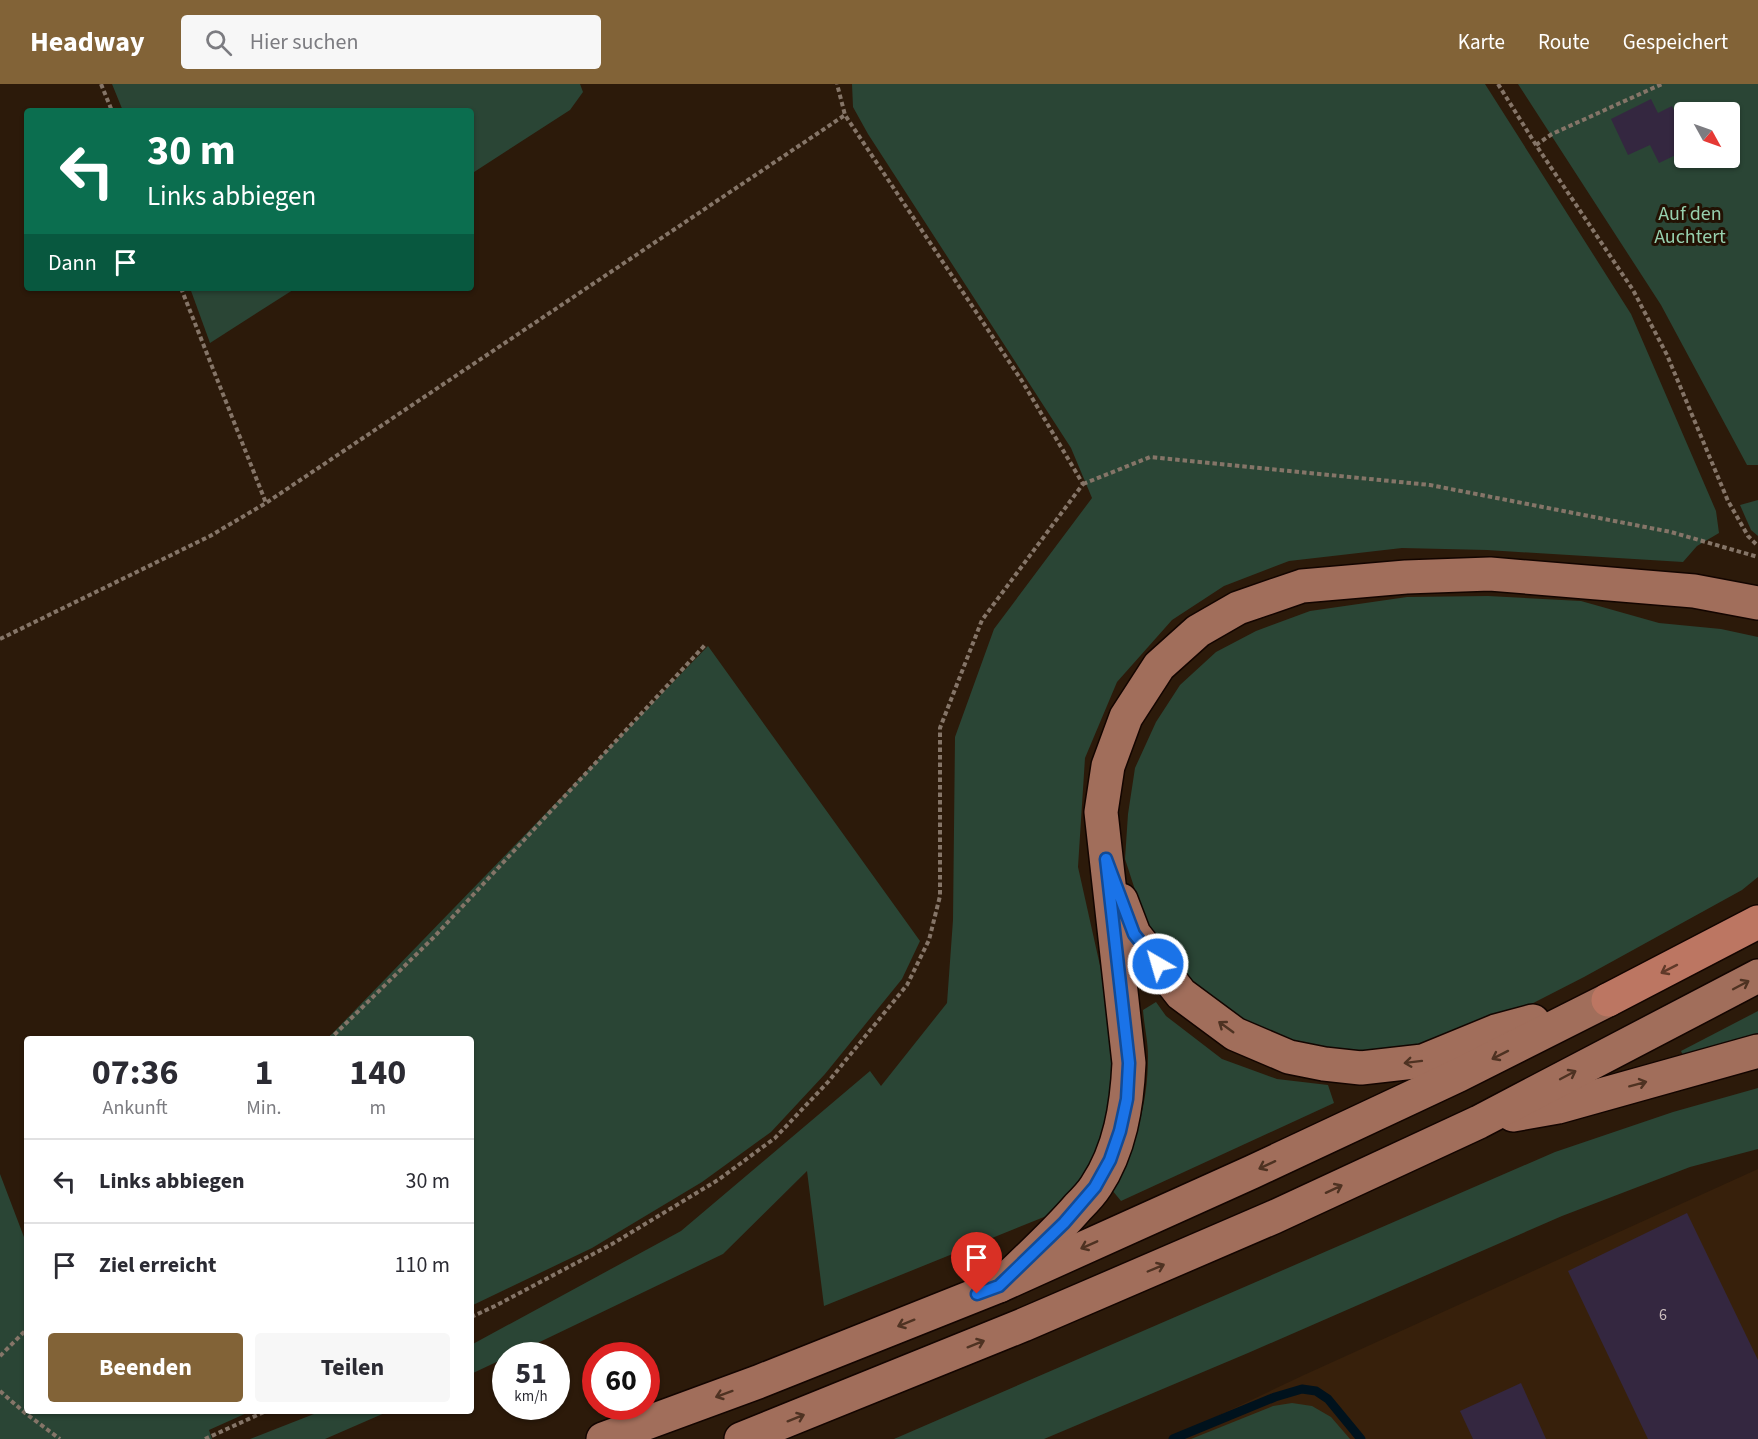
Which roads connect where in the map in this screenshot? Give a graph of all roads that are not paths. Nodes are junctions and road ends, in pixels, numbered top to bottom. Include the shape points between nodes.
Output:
1 (1758, 603) edge
2 (1106, 859) junction
3 (1758, 922) edge
4 (1758, 976) edge
5 (1608, 1000) junction
6 (1758, 1051) edge
7 (1479, 1122) junction
8 (999, 1286) junction
9 (603, 1439) edge
10 (741, 1439) edge

1 - 2 main road via 1694,591 1490,574 1302,586 1238,608 1198,631 1159,666 1126,717 1108,766 1101,812
5 -> 2 main road via 1496,1031 1423,1061 1361,1068 1289,1057 1235,1034 1181,994 1134,934
2 - 8 main road via 1129,1063 1120,1131 1095,1187
3 -> 5 highway
7 -> 4 main road
5 -> 8 main road via 1438,1085
7 -> 6 main road via 1558,1107
10 -> 7 main road via 1275,1217
8 -> 9 main road

